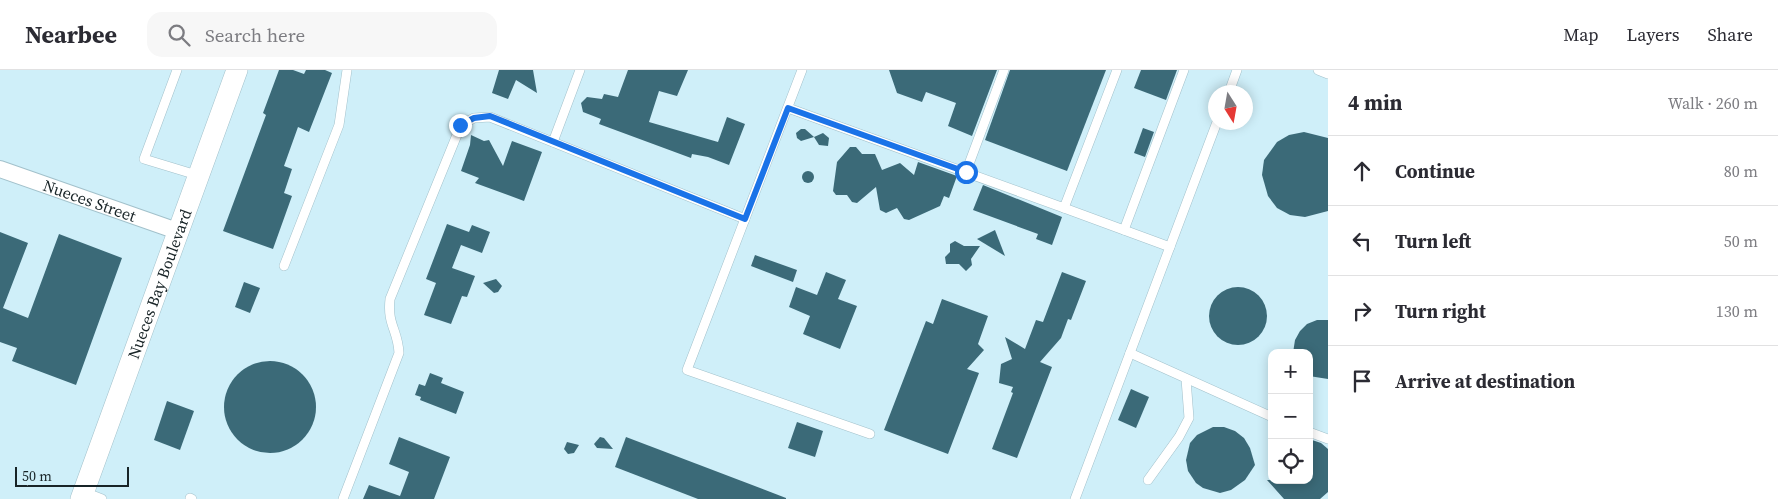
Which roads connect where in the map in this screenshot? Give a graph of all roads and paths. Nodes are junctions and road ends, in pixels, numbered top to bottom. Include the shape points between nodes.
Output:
1 (176, 70) edge
2 (237, 70) edge
3 (347, 70) edge
4 (580, 70) edge
5 (802, 70) edge
6 (1004, 70) edge
7 (1117, 70) edge
8 (1184, 70) edge
9 (1237, 70) edge
10 (1318, 70) edge
11 (1328, 74) edge
12 (1231, 85) edge
13 (788, 108) junction
14 (1214, 130) edge
15 (553, 142) junction
16 (0, 168) edge
17 (966, 172) junction
18 (200, 176) junction
19 (1064, 208) junction
20 (745, 219) junction
21 (1124, 230) junction
22 (180, 232) junction
23 (1170, 247) junction
24 (284, 266) dead end
25 (1130, 353) junction
26 (1186, 379) junction
27 (1268, 415) edge
28 (1313, 433) edge
29 (870, 434) dead end
30 (1328, 439) edge
31 (1148, 480) dead end
32 (89, 497) edge
33 (343, 499) edge
34 (1075, 499) edge

1 - 18 lane via 144,159
2 - 18 street, Nueces Bay Boulevard
3 - 24 lane via 340,125
4 - 15 lane
5 - 13 lane
6 - 17 lane
7 - 19 lane
8 - 21 lane
9 - 12 lane
10 - 11 lane
13 - 17 lane
13 - 20 lane
14 - 23 lane
15 - 20 lane
15 - 33 lane via 490,116 474,118 460,125 390,299 388,314 398,337 399,352
16 - 22 street, Nueces Street
17 - 19 lane
18 - 22 street, Nueces Bay Boulevard
19 - 21 lane
20 - 29 lane via 687,370
21 - 23 lane
22 - 32 street, Nueces Bay Boulevard
23 - 25 lane
25 - 26 lane
25 - 34 lane
26 - 27 lane
26 - 31 lane via 1189,418
28 - 30 lane

